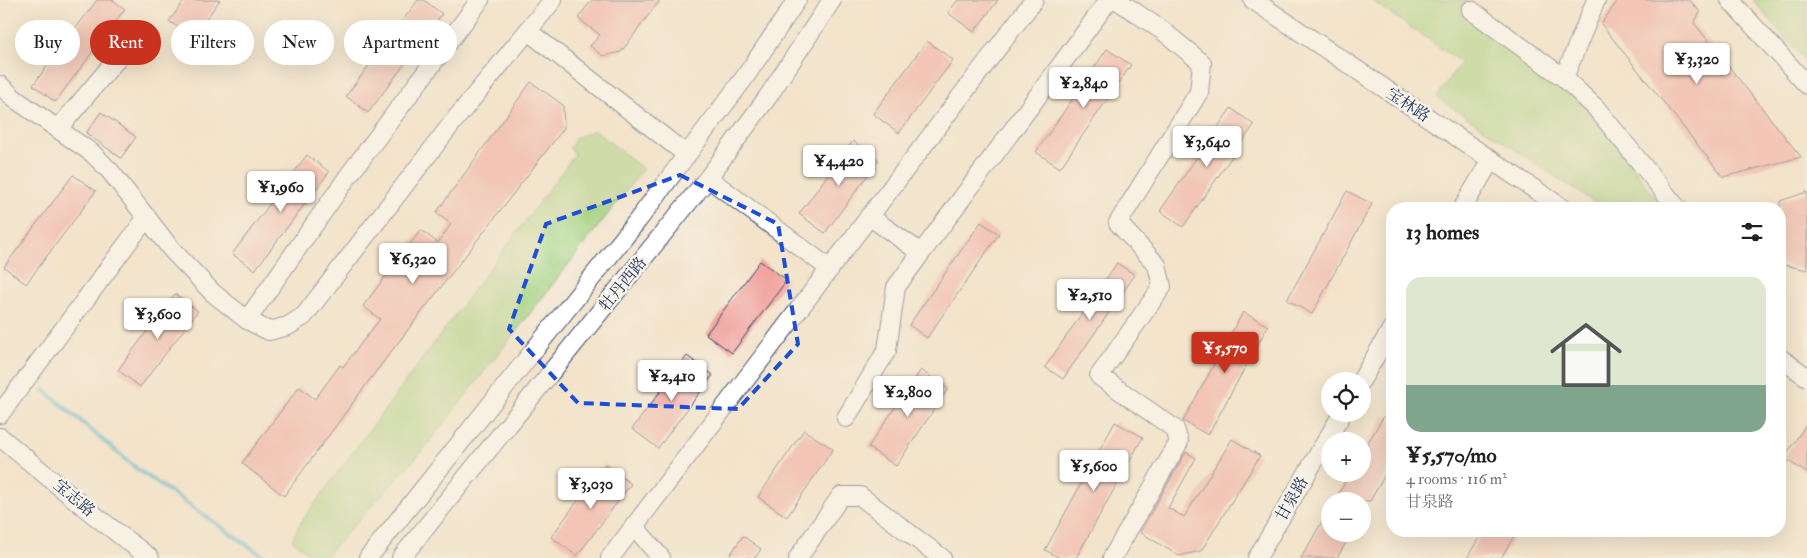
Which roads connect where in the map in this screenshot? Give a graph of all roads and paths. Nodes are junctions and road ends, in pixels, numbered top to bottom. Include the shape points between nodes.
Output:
1 (480, 0) edge
2 (552, 0) edge
3 (796, 0) edge
4 (832, 0) edge
5 (1034, 0) edge
6 (1109, 0) edge
7 (1117, 0) edge
8 (1253, 0) edge
9 (1596, 0) edge
10 (1730, 0) edge
11 (1471, 10) dead end
12 (529, 32) junction
13 (112, 65) edge
14 (1564, 78) junction
15 (0, 85) edge
16 (1807, 85) edge
17 (58, 129) junction
18 (687, 155) junction
19 (1491, 160) junction
20 (708, 178) junction
21 (1466, 202) edge
22 (1554, 202) edge
23 (1672, 202) edge
24 (869, 216) junction
25 (147, 217) junction
26 (921, 253) junction
27 (830, 269) junction
28 (247, 320) junction
29 (1386, 338) edge
30 (1786, 362) edge
31 (1366, 372) edge
32 (1807, 377) edge
33 (0, 414) edge
34 (846, 418) dead end
35 (1337, 422) edge
36 (0, 437) edge
37 (634, 526) junction
38 (150, 558) edge
39 (368, 558) edge
40 (401, 558) edge
41 (610, 558) edge
42 (661, 558) edge
43 (798, 558) edge
44 (942, 558) edge
45 (1112, 558) edge
46 (1257, 558) edge

1 - 28 street via 349,175
2 - 12 street
3 - 18 street, 牡丹西路 via 745,77
4 - 20 street, 牡丹西路 via 767,98
5 - 24 street
6 - 26 street
7 - 45 street via 1202,63 1199,92 1118,223 1157,265 1162,287 1099,376 1175,429 1180,442
8 - 19 street, 宝林路
9 - 14 street
10 - 16 street
11 - 14 street
12 - 18 street
12 - 28 street via 453,122 304,316 288,326 269,331
13 - 17 street
14 - 23 street via 1596,108
15 - 17 street
17 - 25 street via 92,153
18 - 39 street, 牡丹西路
19 - 21 street
19 - 22 street, 宝林路
20 - 27 street
20 - 40 street, 牡丹西路
24 - 26 street
24 - 27 street
25 - 28 street via 212,293
25 - 33 street
26 - 34 street via 896,286 887,350
27 - 37 street
29 - 31 street
30 - 32 street
35 - 46 street, 甘泉路
36 - 38 street, 宝志路
37 - 41 street
37 - 42 street
43 - 44 street via 841,496 860,496

